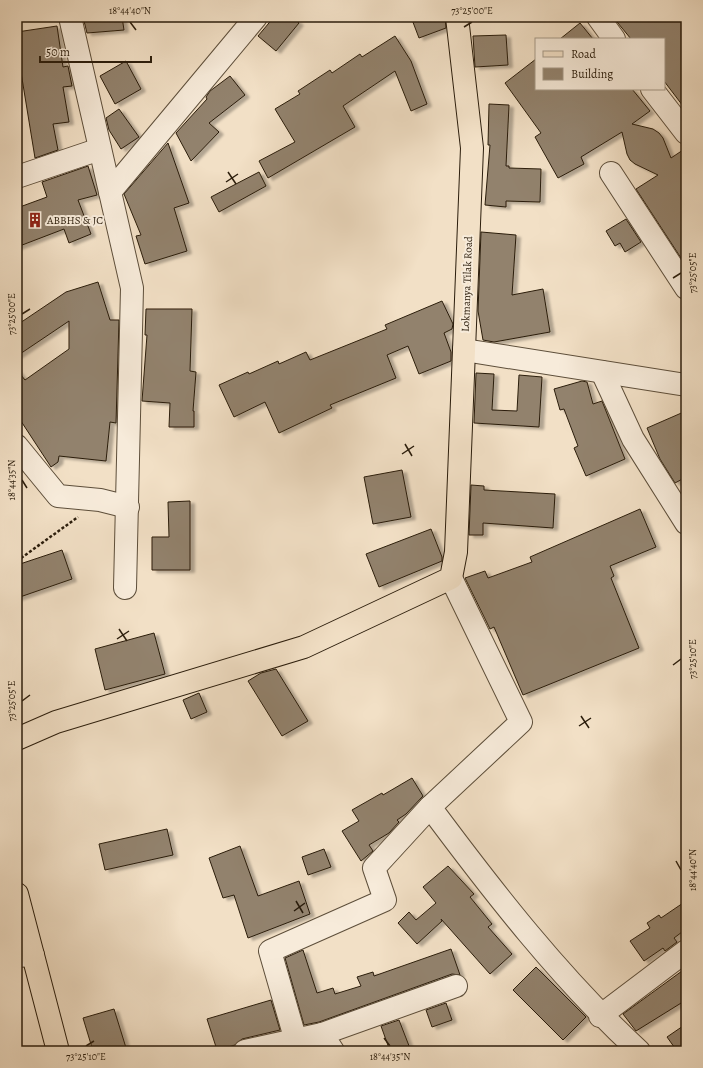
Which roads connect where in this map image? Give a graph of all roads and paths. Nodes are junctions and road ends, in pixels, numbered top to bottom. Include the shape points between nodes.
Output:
1 (70, 17) edge
2 (256, 17) edge
3 (457, 17) edge
4 (598, 17) edge
5 (613, 38) edge
6 (653, 90) edge
7 (686, 133) edge
8 (100, 149) junction
9 (611, 173) dead end
10 (17, 177) edge
11 (110, 192) junction
12 (679, 263) edge
13 (686, 288) edge
14 (464, 350) junction
15 (602, 372) junction
16 (686, 385) edge
17 (17, 446) edge
18 (100, 500) junction
19 (128, 507) junction
20 (686, 524) edge
21 (17, 561) edge
22 (451, 578) junction
23 (125, 588) dead end
24 (17, 739) edge
25 (430, 807) junction
26 (17, 894) edge
27 (686, 951) edge
28 (25, 956) edge
29 (456, 986) dead end
30 (600, 1016) junction
31 (296, 1041) junction
32 (327, 1043) edge
33 (58, 1051) edge
34 (245, 1051) edge
35 (639, 1051) edge

1 - 8 street
2 - 11 street
3 - 14 main road, Lokmanya Tilak Road via 472,148
4 - 5 street
6 - 7 street
8 - 10 street
8 - 11 street
9 - 12 street
11 - 19 street via 132,288
12 - 13 street
14 - 15 street
14 - 22 main road, Lokmanya Tilak Road via 456,552
15 - 16 street
15 - 20 street via 632,440
17 - 18 street via 58,496
18 - 19 street
18 - 21 path
19 - 23 street
22 - 24 main road via 304,647 56,722
22 - 25 street via 521,722
25 - 30 street via 498,898
25 - 31 street via 374,868 385,900 270,951
26 - 28 main road
27 - 30 street
28 - 33 main road
29 - 32 street
30 - 35 street
31 - 32 street
31 - 34 street

